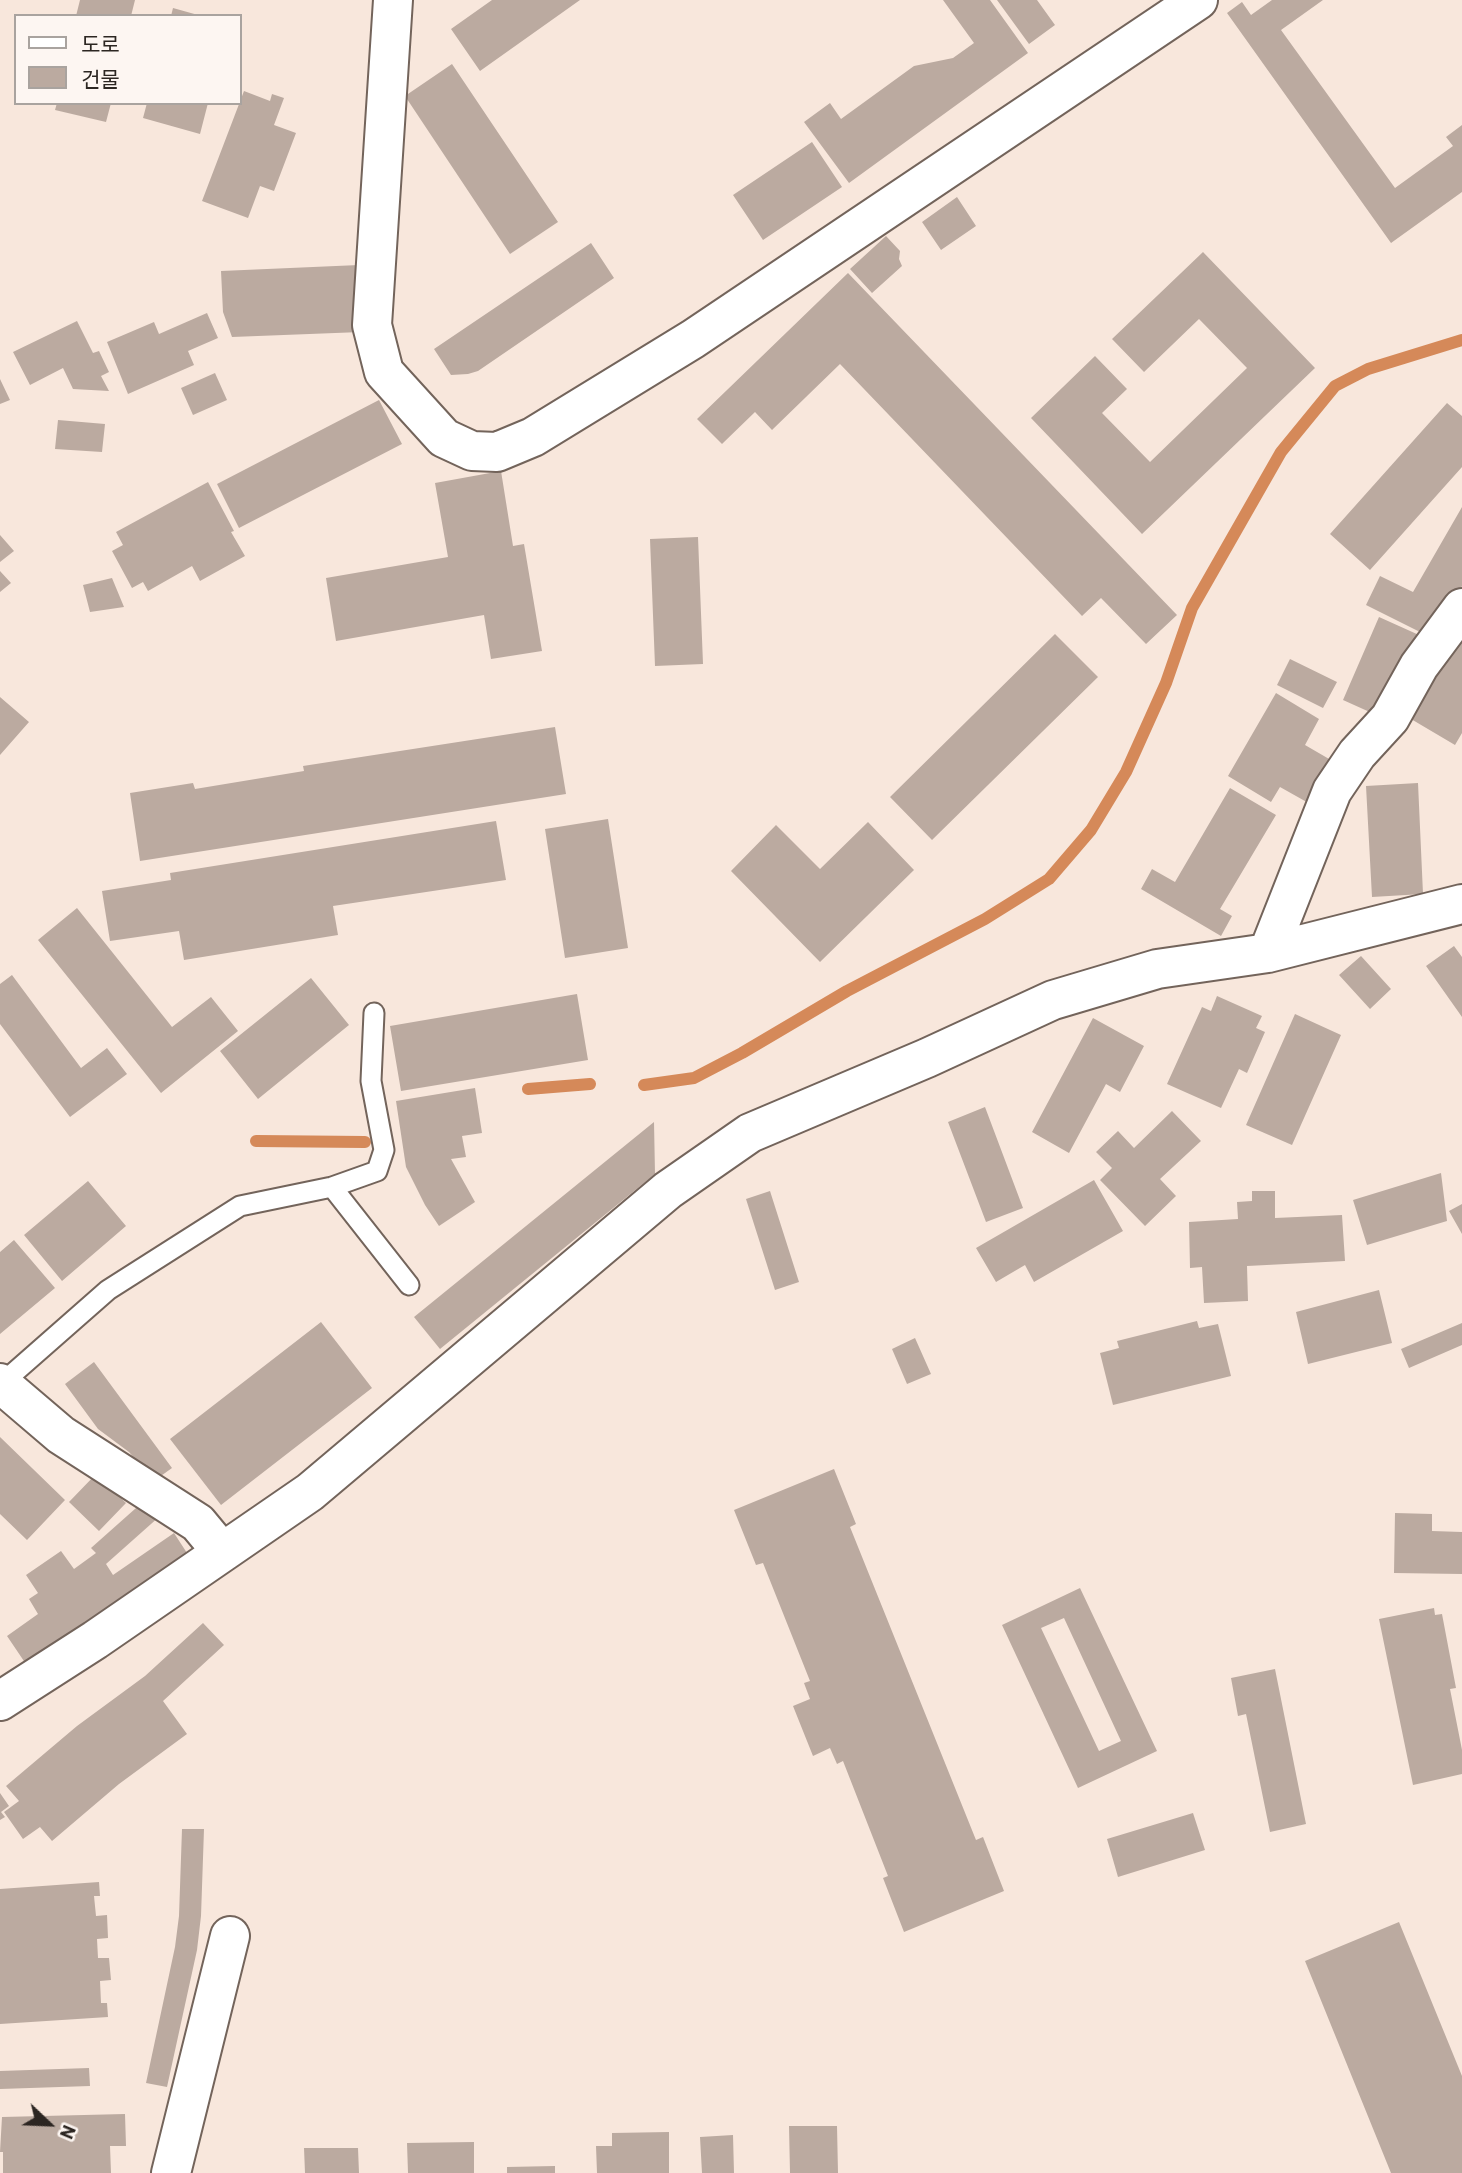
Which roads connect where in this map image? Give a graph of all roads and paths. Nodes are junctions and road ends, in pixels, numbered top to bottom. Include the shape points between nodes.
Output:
1 (393, 0) edge
2 (1198, 0) edge
3 (1462, 608) edge
4 (1462, 904) edge
5 (1268, 953) junction
6 (374, 1013) dead end
7 (332, 1187) junction
8 (409, 1285) dead end
9 (1, 1383) edge
10 (222, 1552) junction
11 (0, 1701) edge
12 (230, 1936) dead end
13 (171, 2173) edge

1 - 2 street via 372,325 384,372 444,439 471,451 497,452 533,437 693,339
3 - 5 street via 1419,666 1390,718 1332,791
4 - 5 street
5 - 10 street via 1157,969 1053,1000 750,1133 668,1190 310,1492
6 - 7 lane via 371,1081 384,1150 377,1171
7 - 8 lane
7 - 9 lane via 240,1206 108,1290
9 - 10 street via 61,1435 198,1523
10 - 11 street
12 - 13 street

